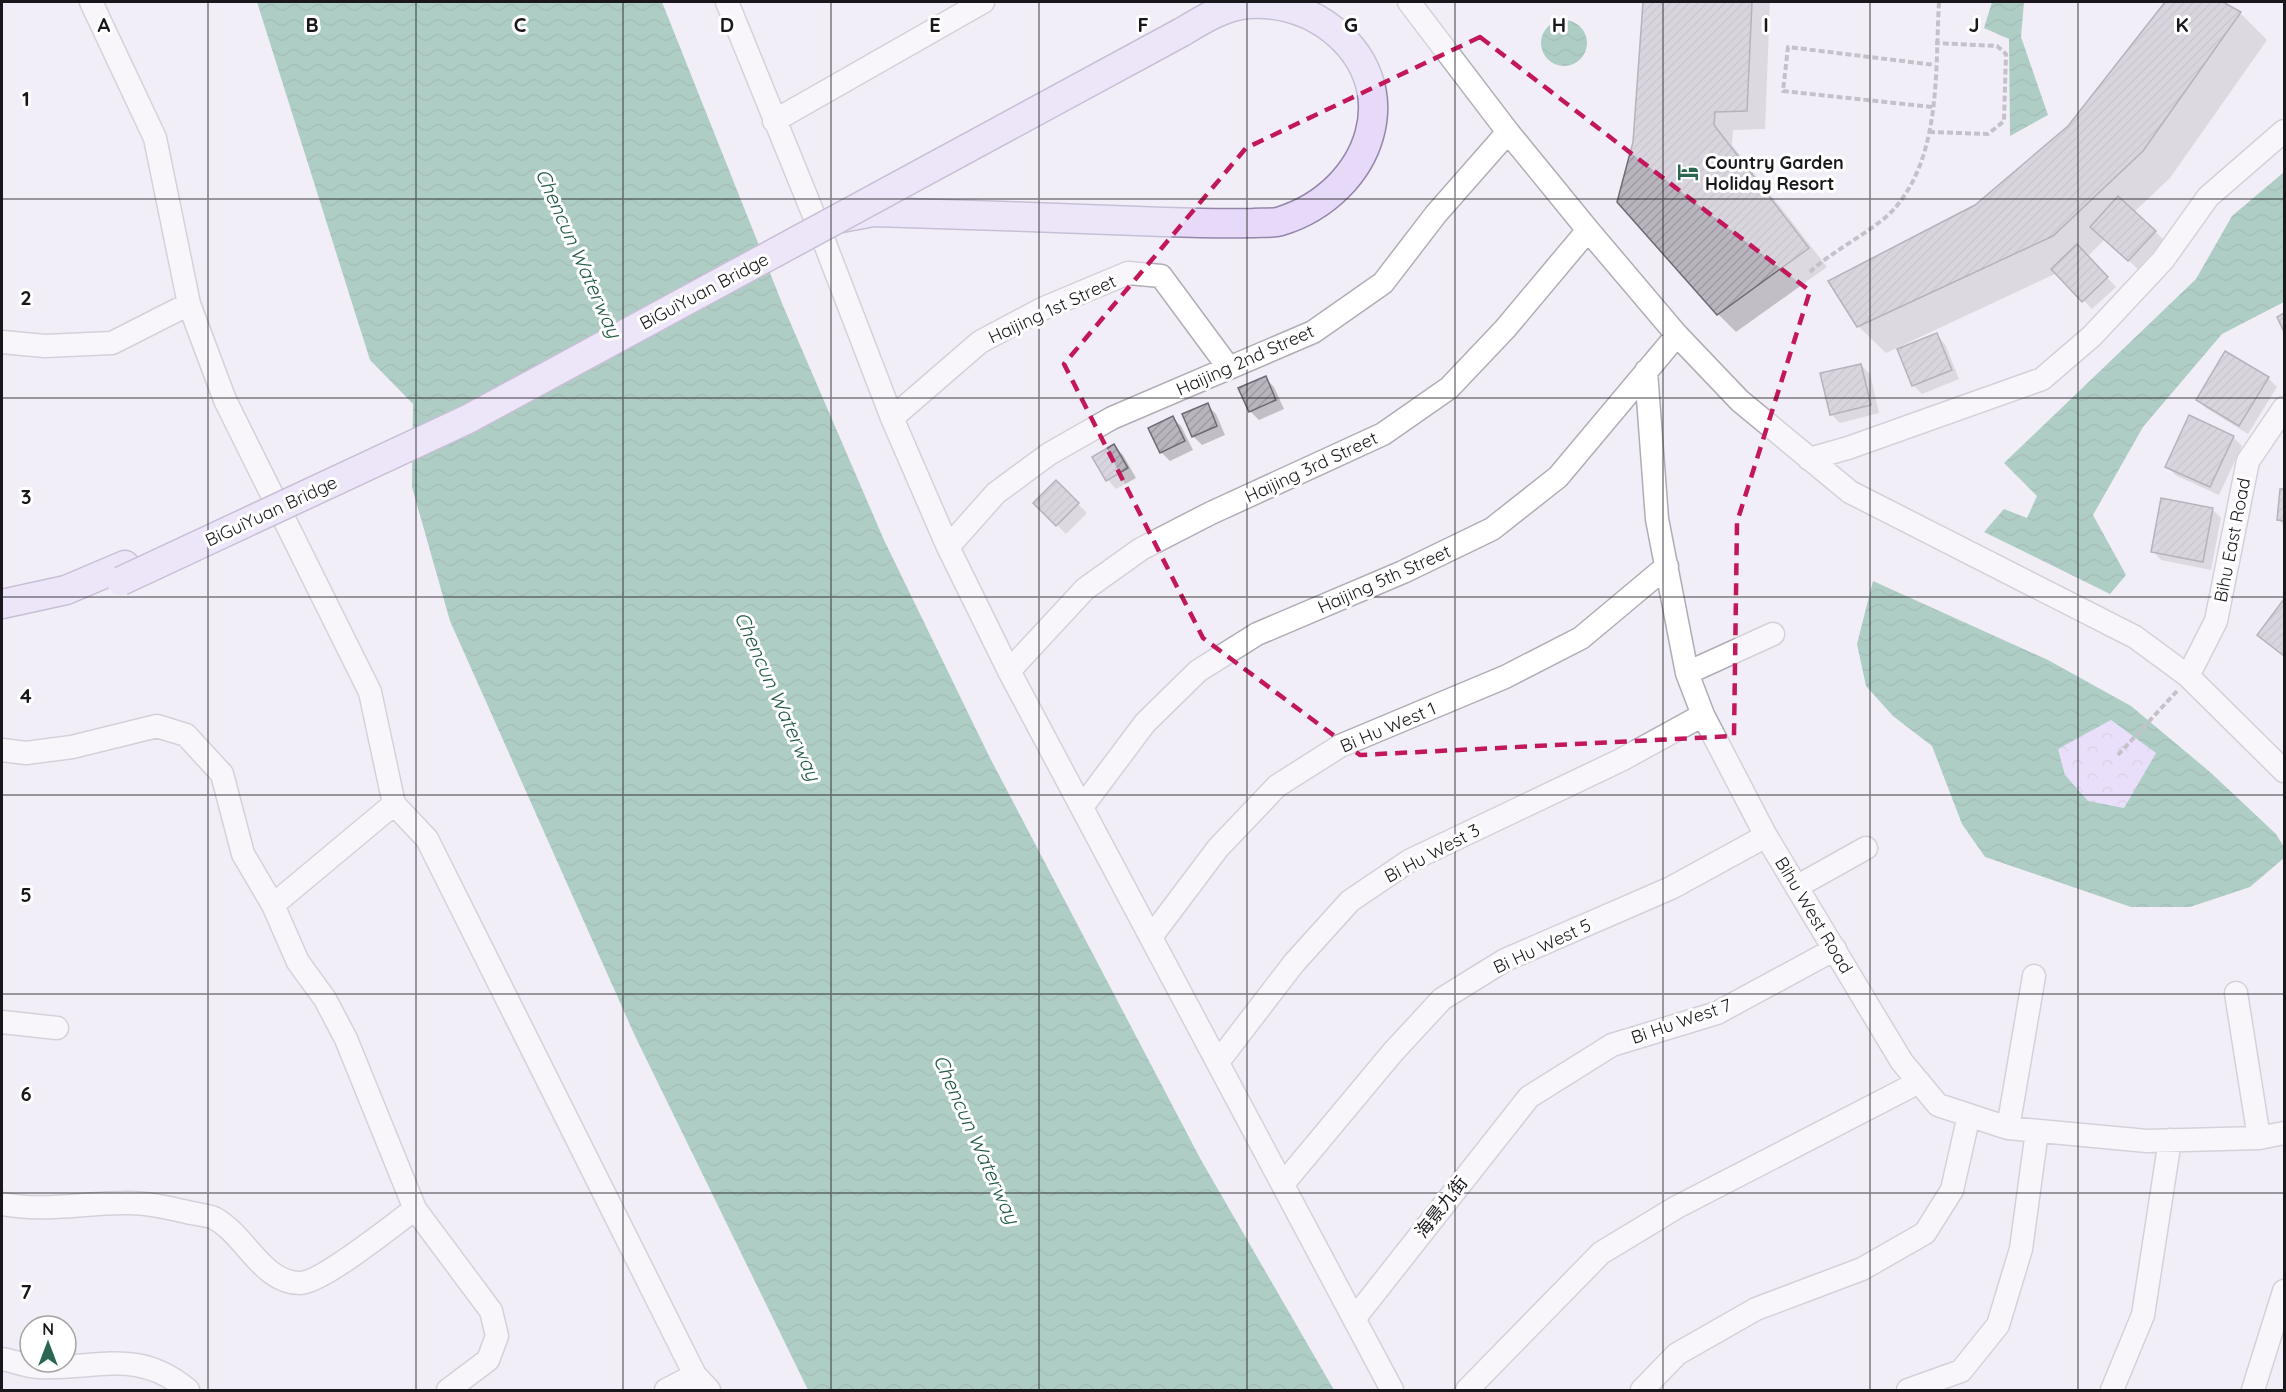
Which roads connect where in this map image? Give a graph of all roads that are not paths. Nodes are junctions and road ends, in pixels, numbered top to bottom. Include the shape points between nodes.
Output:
1 (91, 2) edge
2 (727, 2) edge
3 (983, 2) edge
4 (1210, 2) edge
5 (1313, 2) edge
6 (1409, 2) edge
7 (1180, 24) junction
8 (774, 121) junction
9 (2284, 130) edge
10 (1508, 132) junction
11 (820, 230) junction
12 (1588, 230) junction
13 (189, 304) junction
14 (1677, 335) junction
15 (2, 342) edge
16 (1229, 368) junction
17 (1647, 371) junction
18 (2284, 408) edge
19 (892, 418) junction
20 (1809, 459) junction
21 (948, 547) junction
22 (1666, 566) junction
23 (123, 573) junction
24 (2, 604) edge
25 (2, 618) edge
26 (1773, 634) dead end
27 (1009, 671) junction
28 (1687, 673) junction
29 (2188, 676) junction
30 (1702, 715) junction
31 (2, 750) edge
32 (2284, 771) edge
33 (394, 804) junction
34 (1082, 807) junction
35 (1766, 836) junction
36 (1866, 848) dead end
37 (1798, 886) junction
38 (273, 905) junction
39 (1151, 937) junction
40 (1835, 949) junction
41 (2034, 976) dead end
42 (2236, 993) dead end
43 (2, 1022) edge
44 (57, 1028) dead end
45 (1218, 1062) junction
46 (1919, 1082) junction
47 (1529, 1097) joint
48 (1969, 1115) junction
49 (2008, 1128) junction
50 (2037, 1131) junction
51 (2284, 1133) edge
52 (2259, 1137) junction
53 (2170, 1140) junction
54 (1282, 1184) junction
55 (2, 1204) edge
56 (415, 1209) junction
57 (2284, 1291) edge
58 (1354, 1319) junction
59 (2, 1359) edge
60 (702, 1383) edge
61 (188, 1390) edge
62 (448, 1390) edge
63 (666, 1390) edge
64 (1392, 1390) edge
65 (1467, 1390) edge
66 (1642, 1390) edge
67 (1908, 1390) edge
68 (2112, 1390) edge
69 (2253, 1390) edge

1 - 13 street via 155,138
2 - 8 street
3 - 8 street
4 - 7 main road
5 - 11 main road via 1352,25 1371,47 1386,98 1387,134 1382,150 1363,188 1334,215 1284,234 887,223
6 - 10 street
7 - 11 main road via 1247,4 1278,5 1312,15 1340,34 1359,56 1372,87 1373,123 1350,177 1321,204 1279,222 1221,224 874,212
7 - 23 main road, BiGuiYuan Bridge, bridge via 468,419
8 - 11 street
9 - 20 street via 2208,197 2163,260 2092,336 2042,379
10 - 12 street
10 - 16 street, Haijing 2nd Street via 1436,214 1383,283 1313,332
11 - 19 street
12 - 14 street
12 - 27 street, Haijing 3rd Street via 1505,329 1449,388 1383,434 1142,549 1085,589
13 - 15 street via 112,343 45,346
13 - 33 street via 225,400 370,692
14 - 17 street, Haijing 5th Street
14 - 20 street via 1740,401
16 - 19 street, Haijing 1st Street via 1161,276 1128,273 1042,309 980,342
16 - 21 street, Haijing 2nd Street via 1112,418 1049,454 996,493
17 - 22 street, Bihu West Road via 1657,519
17 - 34 street, Haijing 5th Street via 1558,477 1492,529 1257,634 1198,671 1145,723
18 - 29 street, Bihu East Road via 2248,461 2216,621
19 - 21 street
20 - 29 street via 1850,492 2135,637
21 - 27 street
22 - 28 street, Bihu West Road
22 - 39 street, Bi Hu West 1 via 1581,638 1505,677 1340,746 1277,786 1218,848
23 - 24 main road
23 - 25 main road via 62,604
26 - 28 street
27 - 34 street
28 - 30 street, Bihu West Road
29 - 32 street
30 - 35 street, Bihu West Road
30 - 45 street, Bi Hu West 3 via 1621,760 1409,861 1350,901 1294,963
31 - 38 street via 26,753 72,747 157,726 186,735 222,774 243,854
33 - 38 street
33 - 60 street via 428,839
34 - 39 street
35 - 37 street, Bihu West Road
35 - 54 street, Bi Hu West 5 via 1671,888 1505,960 1443,999
36 - 37 street
37 - 40 street, Bihu West Road
38 - 56 street via 298,962 325,999 346,1039
39 - 45 street
40 - 46 street, Bihu West Road via 1902,1062
40 - 47 street, Bi Hu West 7 via 1717,1013 1612,1045
41 - 49 street
42 - 52 street
43 - 44 street
45 - 54 street
46 - 48 street, Bihu West Road via 1938,1105
46 - 65 street via 1677,1207 1601,1253
47 - 58 street, 海景九街
48 - 49 street, Bihu West Road
48 - 66 street via 1952,1190 1925,1233 1862,1269 1756,1308 1677,1354
49 - 50 street, Bihu West Road
50 - 53 street, Bihu West Road
50 - 67 street via 2021,1249 1998,1325 1961,1371
51 - 52 street, Bihu West Road
52 - 53 street, Bihu West Road
53 - 68 street via 2143,1315
54 - 58 street
55 - 56 street via 67,1208 126,1202 214,1218 251,1250 264,1267 279,1277 301,1283 326,1272
56 - 62 street via 491,1311 497,1336 488,1360
57 - 69 street
58 - 64 street
59 - 61 street via 36,1367 135,1363 170,1375
60 - 63 street

